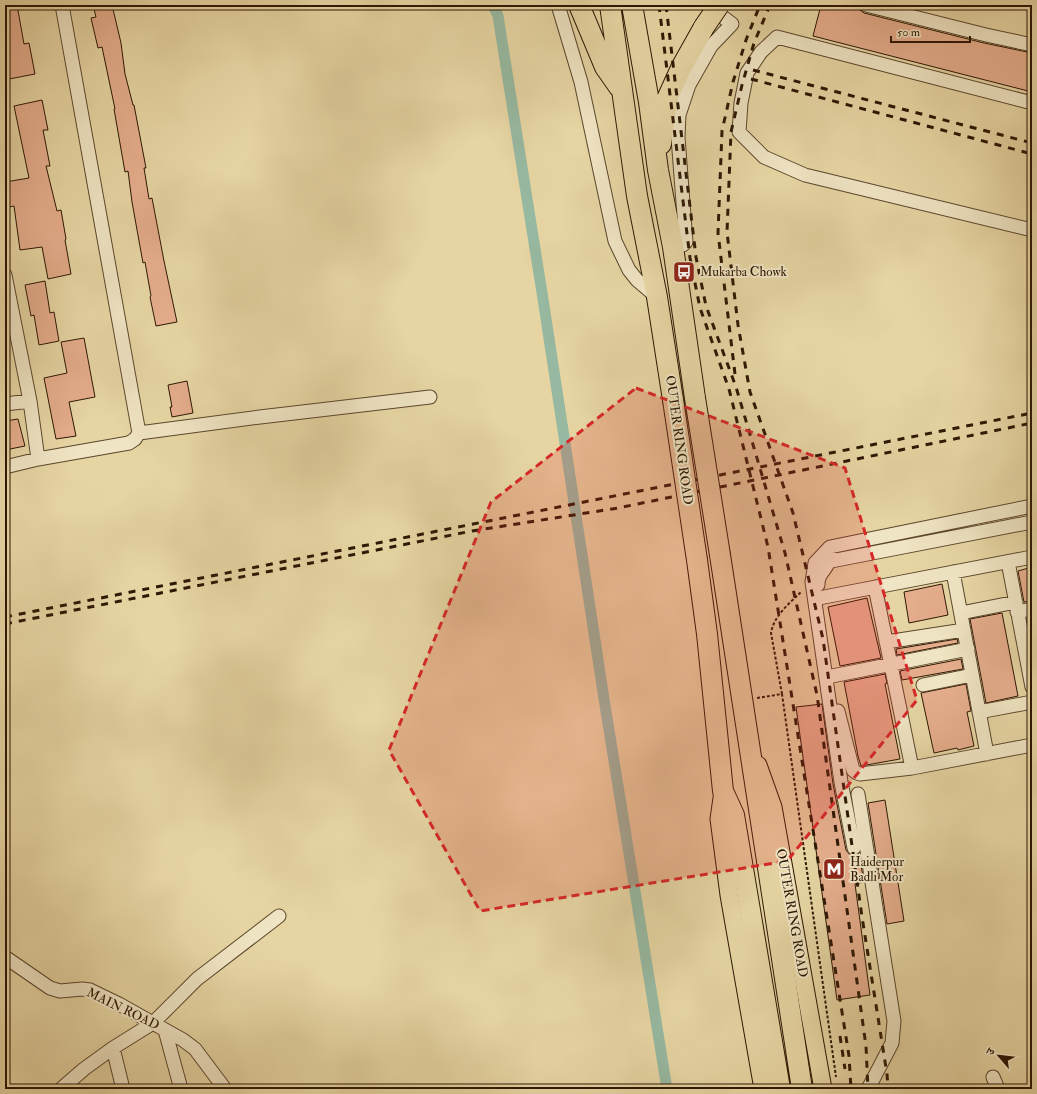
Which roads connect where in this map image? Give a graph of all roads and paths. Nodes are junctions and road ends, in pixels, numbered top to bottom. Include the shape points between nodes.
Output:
1 (62, 5) edge
2 (558, 5) edge
3 (579, 5) edge
4 (610, 5) edge
5 (632, 5) edge
6 (707, 5) edge
7 (719, 5) edge
8 (866, 5) edge
9 (1032, 44) edge
10 (622, 90) junction
11 (1032, 103) edge
12 (658, 170) junction
13 (1032, 230) edge
14 (673, 246) junction
15 (5, 275) edge
16 (657, 297) junction
17 (430, 397) dead end
18 (30, 401) junction
19 (5, 404) edge
20 (139, 433) junction
21 (38, 459) junction
22 (5, 467) edge
23 (1032, 506) edge
24 (1032, 522) edge
25 (830, 548) junction
26 (1032, 557) edge
27 (829, 562) junction
28 (1008, 562) junction
29 (815, 563) junction
30 (953, 572) junction
31 (812, 582) junction
32 (875, 587) junction
33 (819, 598) junction
34 (1016, 607) junction
35 (1032, 609) edge
36 (961, 613) junction
37 (964, 630) junction
38 (886, 642) junction
39 (968, 649) junction
40 (1029, 661) edge
41 (891, 665) junction
42 (972, 675) junction
43 (832, 676) junction
44 (923, 684) dead end
45 (1032, 687) edge
46 (782, 694) junction
47 (753, 698) dead end
48 (1032, 702) edge
49 (979, 712) junction
50 (749, 741) junction
51 (1032, 745) edge
52 (987, 754) junction
53 (912, 768) junction
54 (723, 791) junction
55 (858, 794) dead end
56 (854, 848) dead end
57 (279, 916) dead end
58 (5, 957) edge
59 (153, 1023) junction
60 (165, 1030) junction
61 (113, 1048) junction
62 (830, 1086) edge
63 (61, 1089) edge
64 (123, 1089) edge
65 (181, 1089) edge
66 (225, 1089) edge
67 (763, 1089) edge
68 (780, 1089) edge
69 (802, 1089) edge
70 (868, 1089) edge

1 - 20 street
2 - 16 street via 581,82 615,241 629,270
3 - 10 highway via 605,67
4 - 10 highway, OUTER RING ROAD
5 - 12 highway
6 - 14 street via 732,24 711,46 689,85 679,116 678,137 686,242
7 - 12 highway, bridge via 681,68 667,99
8 - 9 street
10 - 16 highway, OUTER RING ROAD via 637,196
11 - 13 street via 777,37 761,52 747,73 739,132 764,157 804,175
12 - 14 highway, OUTER RING ROAD
14 - 50 highway, OUTER RING ROAD, bridge
15 - 18 street
16 - 54 highway, OUTER RING ROAD, bridge via 707,634
17 - 20 street
18 - 19 street
18 - 21 street
20 - 21 street via 135,439 120,446
21 - 22 street
23 - 25 street
24 - 27 street
25 - 27 street
25 - 29 street
26 - 28 street
27 - 29 street
27 - 33 street via 818,578
28 - 30 street
28 - 34 street
29 - 31 street
30 - 32 street
30 - 36 street
31 - 46 path via 782,611 772,625 771,633
31 - 56 street via 841,782
32 - 33 street
32 - 38 street
33 - 43 street
34 - 35 street
34 - 36 street
34 - 40 street
36 - 37 street
37 - 38 street
37 - 39 street
38 - 41 street
39 - 41 street
39 - 42 street
40 - 45 street
41 - 43 street
41 - 53 street
42 - 44 street
42 - 49 street
43 - 53 street via 853,770 860,774
46 - 47 path
46 - 62 path
48 - 49 street
49 - 52 street
50 - 62 main road, OUTER RING ROAD via 773,807
50 - 69 highway, OUTER RING ROAD
51 - 52 street
52 - 53 street
54 - 67 main road, OUTER RING ROAD via 719,819 729,894
54 - 68 highway, OUTER RING ROAD via 734,815
55 - 70 street via 894,1021 892,1043
57 - 59 street via 197,979
58 - 59 street, MAIN ROAD via 55,990 90,990
59 - 60 street, MAIN ROAD
59 - 61 street
60 - 65 street
60 - 66 street, MAIN ROAD via 195,1049
61 - 63 street
61 - 64 street

